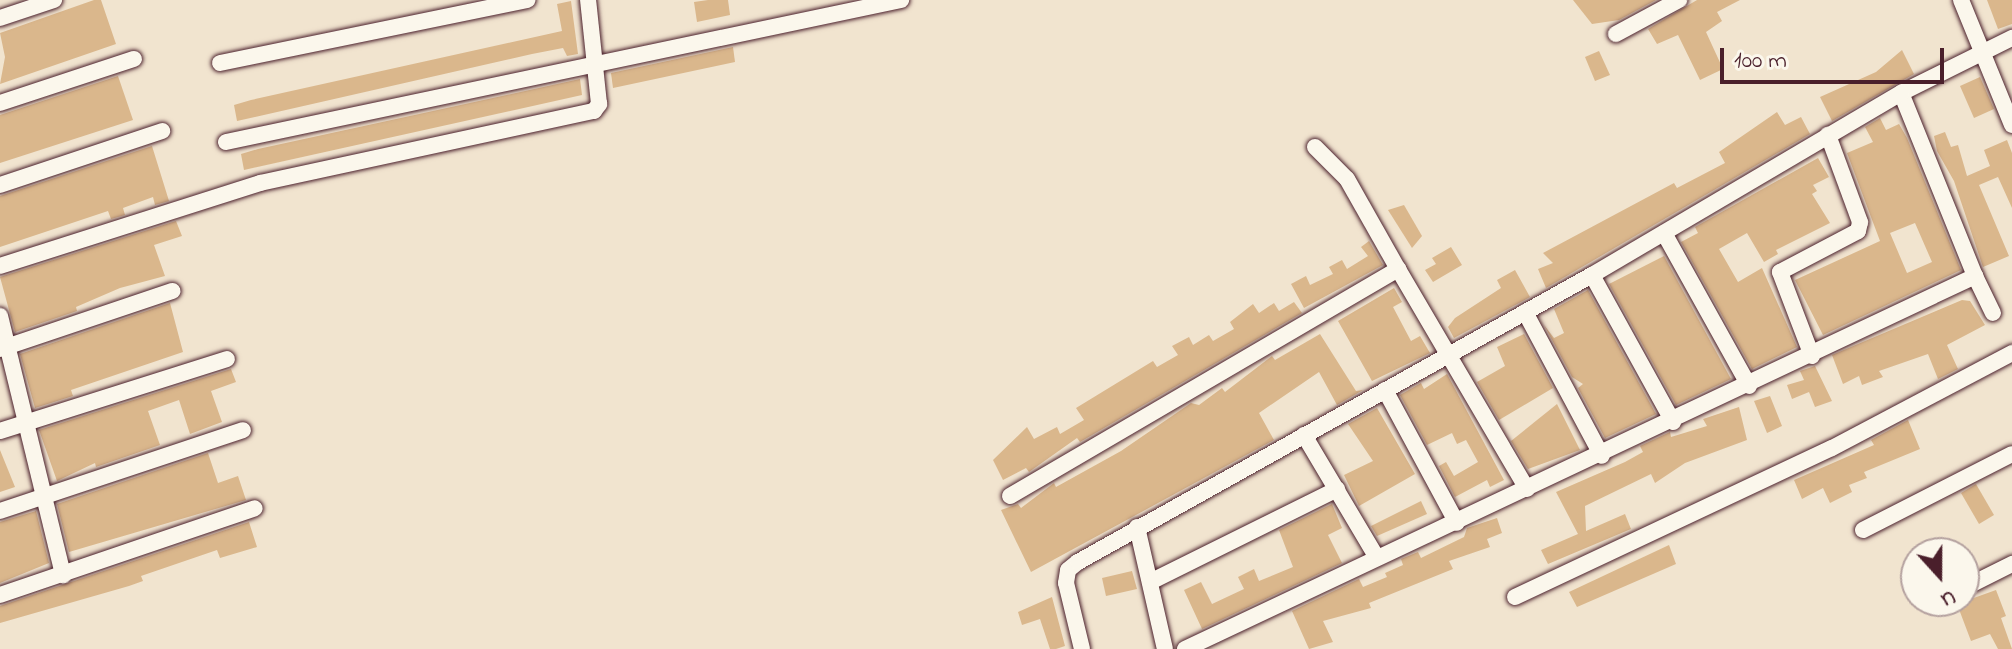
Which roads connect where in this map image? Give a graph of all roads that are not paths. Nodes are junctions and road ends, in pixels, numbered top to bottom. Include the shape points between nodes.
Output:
1 (54, 0) edge
2 (528, 0) edge
3 (588, 0) edge
4 (901, 0) edge
5 (1679, 0) edge
6 (1961, 0) edge
7 (0, 18) edge
8 (1616, 34) dead end
9 (2012, 38) edge
10 (1981, 52) junction
11 (134, 59) dead end
12 (220, 63) dead end
13 (595, 64) junction
14 (1901, 93) junction
15 (0, 103) edge
16 (2011, 120) edge
17 (162, 131) dead end
18 (1828, 135) junction
19 (226, 142) dead end
20 (1315, 147) dead end
21 (0, 185) edge
22 (1664, 233) junction
23 (0, 266) edge
24 (1398, 269) junction
25 (1592, 275) junction
26 (1975, 276) junction
27 (172, 291) dead end
28 (1525, 312) junction
29 (1993, 313) dead end
30 (0, 316) edge
31 (4, 348) edge
32 (1447, 353) junction
33 (2012, 353) edge
34 (1812, 356) junction
35 (227, 359) dead end
36 (1749, 386) junction
37 (1385, 390) junction
38 (26, 422) junction
39 (1673, 422) junction
40 (243, 430) dead end
41 (0, 431) edge
42 (1304, 435) junction
43 (2012, 454) edge
44 (1602, 456) junction
45 (1337, 489) junction
46 (1527, 489) junction
47 (45, 496) junction
48 (1010, 496) dead end
49 (255, 508) dead end
50 (0, 511) edge
51 (1457, 523) junction
52 (1137, 527) junction
53 (1863, 530) dead end
54 (1377, 558) junction
55 (2012, 564) edge
56 (63, 575) junction
57 (1980, 580) edge
58 (1150, 582) junction
59 (0, 595) edge
60 (1515, 597) dead end
61 (1082, 649) edge
62 (1165, 649) edge
63 (1185, 649) edge

1 - 7 street
2 - 12 street
3 - 13 street
4 - 13 street
5 - 8 street
6 - 10 street
9 - 10 street
10 - 14 street
10 - 16 street
11 - 15 street
13 - 19 street
13 - 23 street via 599,104 594,111 260,183
14 - 18 street
14 - 26 street
17 - 21 street
18 - 22 street
18 - 34 street via 1860,222 1858,231 1780,272
20 - 24 street via 1347,179
22 - 25 street
22 - 36 street
24 - 32 street
24 - 48 street
25 - 28 street
25 - 39 street
26 - 29 street
26 - 34 street
27 - 31 street
28 - 32 street
28 - 44 street
30 - 31 street
31 - 38 street
32 - 37 street
32 - 46 street
33 - 60 street via 1749,489
34 - 36 street
35 - 38 street
36 - 39 street
37 - 42 street
37 - 51 street
38 - 41 street
38 - 47 street
39 - 44 street
40 - 47 street
42 - 45 street
42 - 52 street
43 - 53 street
44 - 46 street
45 - 54 street
45 - 58 street
46 - 51 street
47 - 50 street
47 - 56 street
49 - 56 street
51 - 54 street
52 - 58 street
52 - 61 street via 1068,570 1066,593
54 - 63 street
55 - 57 street
56 - 59 street
58 - 62 street

